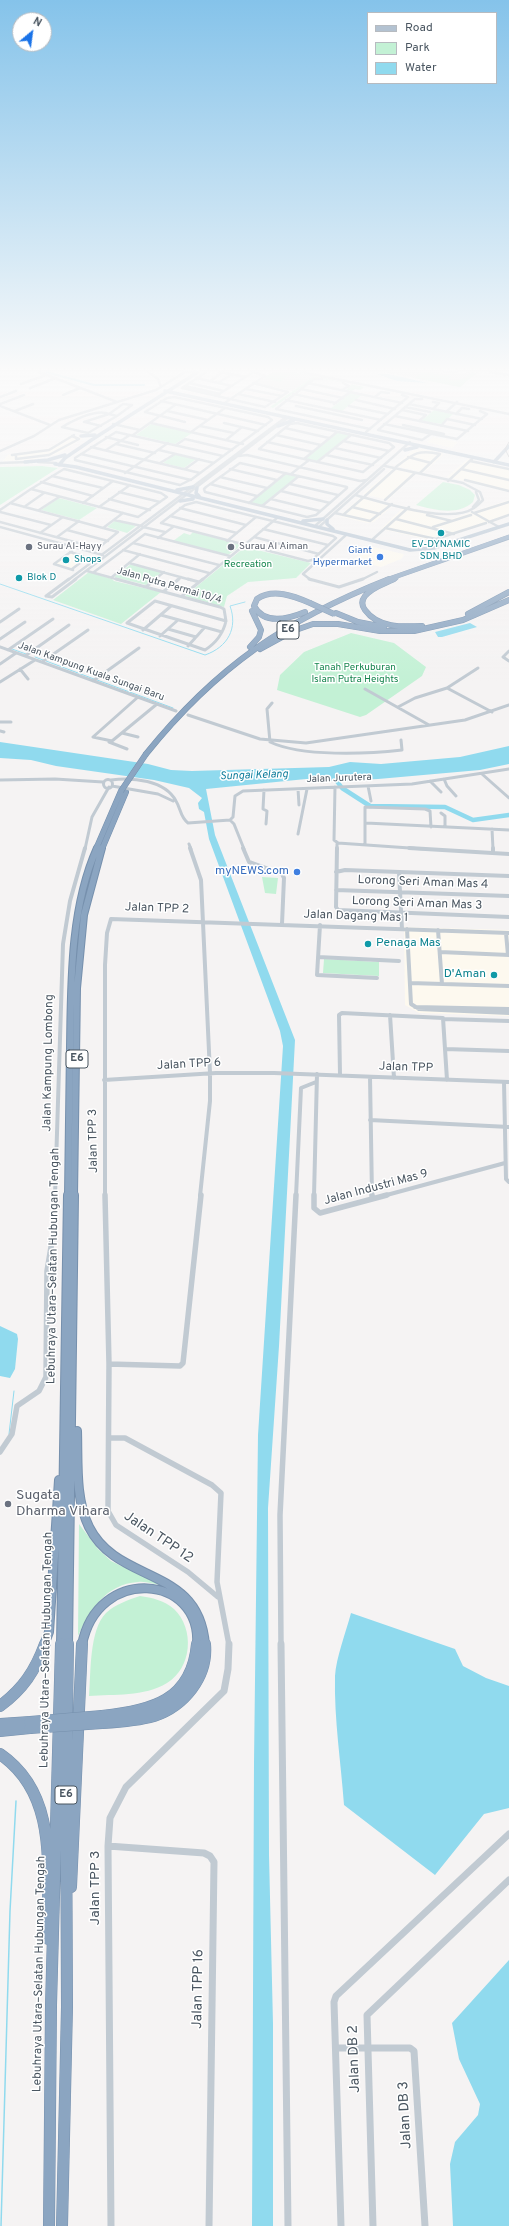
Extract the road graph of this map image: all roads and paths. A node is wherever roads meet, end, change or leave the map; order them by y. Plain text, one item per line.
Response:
1 (52, 476) joint
2 (92, 476) edge
3 (106, 476) edge
4 (121, 476) edge
5 (138, 476) edge
6 (174, 476) edge
7 (196, 476) edge
8 (208, 476) edge
9 (211, 476) edge
10 (259, 476) edge
11 (282, 476) edge
12 (299, 476) joint
13 (336, 476) edge
14 (371, 476) edge
15 (375, 476) edge
16 (385, 476) edge
17 (413, 476) edge
18 (435, 476) edge
19 (453, 476) edge
20 (491, 476) edge
21 (220, 477) joint
22 (449, 479) junction
23 (191, 480) junction
24 (277, 480) junction
25 (509, 480) edge
26 (113, 481) junction
27 (41, 482) junction
28 (361, 482) junction
29 (210, 484) junction
30 (290, 484) junction
31 (130, 485) junction
32 (103, 488) junction
33 (195, 488) junction
34 (267, 488) junction
35 (31, 489) junction
36 (359, 489) junction
37 (177, 490) junction
38 (169, 491) junction
39 (281, 491) junction
40 (509, 491) edge
41 (120, 492) junction
42 (44, 493) junction
43 (186, 494) junction
44 (355, 494) junction
45 (338, 495) junction
46 (93, 496) junction
47 (257, 496) junction
48 (59, 497) junction
49 (362, 497) junction
50 (200, 498) junction
51 (271, 498) junction
52 (345, 499) junction
53 (350, 499) junction
54 (109, 500) junction
55 (176, 500) junction
56 (385, 500) junction
57 (180, 501) junction
58 (160, 502) junction
59 (509, 502) edge
60 (10, 503) junction
61 (83, 503) junction
62 (249, 503) junction
63 (330, 503) junction
64 (390, 505) junction
65 (24, 506) junction
66 (262, 506) junction
67 (99, 507) junction
68 (352, 507) junction
69 (180, 508) junction
70 (408, 508) junction
71 (39, 510) junction
72 (0, 511) edge
73 (149, 511) junction
74 (320, 511) junction
75 (469, 512) junction
76 (123, 513) junction
77 (335, 513) junction
78 (380, 514) junction
79 (343, 515) junction
80 (509, 515) edge
81 (170, 516) junction
82 (63, 517) junction
83 (256, 517) junction
84 (277, 518) junction
85 (325, 519) junction
86 (396, 519) junction
87 (114, 520) junction
88 (79, 521) junction
89 (273, 521) junction
90 (302, 521) junction
91 (452, 521) junction
92 (0, 522) edge
93 (152, 522) junction
94 (488, 522) junction
95 (509, 522) edge
96 (51, 525) junction
97 (246, 525) junction
98 (306, 525) junction
99 (318, 526) junction
100 (142, 527) junction
101 (173, 527) junction
102 (495, 527) junction
103 (0, 528) edge
104 (104, 528) junction
105 (385, 528) junction
106 (432, 528) junction
107 (263, 529) junction
108 (333, 529) junction
109 (67, 530) junction
110 (328, 530) junction
111 (40, 532) junction
112 (165, 532) junction
113 (237, 533) junction
114 (454, 534) junction
115 (346, 535) junction
116 (56, 537) junction
117 (254, 537) junction
118 (158, 538) junction
119 (373, 538) junction
120 (509, 538) edge
121 (227, 540) junction
122 (108, 541) junction
123 (133, 543) junction
124 (244, 545) junction
125 (328, 545) junction
126 (74, 550) junction
127 (108, 550) junction
128 (123, 550) junction
129 (70, 552) junction
130 (92, 554) junction
131 (140, 554) junction
132 (319, 554) junction
133 (230, 556) junction
134 (103, 557) junction
135 (94, 561) junction
136 (129, 563) junction
137 (219, 565) junction
138 (72, 569) junction
139 (87, 571) junction
140 (80, 572) junction
141 (94, 572) junction
142 (164, 572) junction
143 (377, 572) dead end
144 (209, 573) junction
145 (400, 576) junction
146 (112, 577) junction
147 (181, 577) junction
148 (384, 579) junction
149 (199, 582) junction
150 (147, 586) junction
151 (164, 591) junction
152 (509, 592) edge
153 (182, 596) junction
154 (509, 600) edge
155 (311, 602) junction
156 (171, 606) junction
157 (19, 609) dead end
158 (335, 614) junction
159 (161, 615) junction
160 (53, 620) dead end
161 (178, 620) junction
162 (226, 621) junction
163 (0, 622) edge
164 (24, 622) dead end
165 (69, 625) dead end
166 (432, 626) junction
167 (204, 627) junction
168 (168, 629) junction
169 (88, 630) dead end
170 (143, 630) junction
171 (422, 630) junction
172 (222, 632) junction
173 (160, 636) junction
174 (196, 637) junction
175 (0, 639) edge
176 (188, 646) junction
177 (0, 647) edge
178 (139, 648) dead end
179 (260, 648) junction
180 (8, 650) junction
181 (509, 651) edge
182 (16, 653) junction
183 (25, 656) junction
184 (35, 660) junction
185 (44, 661) junction
186 (236, 661) junction
187 (509, 661) edge
188 (1, 663) edge
189 (478, 668) dead end
190 (20, 669) junction
191 (28, 678) dead end
192 (94, 680) junction
193 (0, 682) edge
194 (447, 688) junction
195 (366, 689) dead end
196 (138, 697) junction
197 (272, 703) dead end
198 (157, 704) junction
199 (509, 705) edge
200 (398, 707) junction
201 (176, 711) dead end
202 (492, 712) junction
203 (188, 715) dead end
204 (0, 722) edge
205 (11, 722) dead end
206 (445, 723) junction
207 (429, 725) junction
208 (418, 727) junction
209 (122, 733) junction
210 (138, 737) dead end
211 (269, 740) junction
212 (401, 740) dead end
213 (110, 742) junction
214 (127, 749) dead end
215 (148, 754) junction
216 (509, 769) edge
217 (482, 774) junction
218 (0, 780) edge
219 (111, 780) junction
220 (444, 780) junction
221 (430, 781) junction
222 (106, 785) junction
223 (368, 786) junction
224 (337, 787) junction
225 (307, 788) junction
226 (298, 789) junction
227 (264, 790) junction
228 (441, 792) dead end
229 (456, 796) dead end
230 (509, 798) edge
231 (371, 801) dead end
232 (178, 805) junction
233 (299, 805) dead end
234 (441, 813) dead end
235 (230, 820) junction
236 (366, 823) junction
237 (266, 824) dead end
238 (431, 826) junction
239 (445, 827) junction
240 (492, 829) junction
241 (509, 830) edge
242 (298, 834) dead end
243 (337, 842) junction
244 (189, 844) dead end
245 (365, 845) junction
246 (494, 853) junction
247 (509, 854) edge
248 (336, 872) junction
249 (399, 873) junction
250 (509, 876) edge
251 (336, 890) junction
252 (400, 892) junction
253 (509, 896) edge
254 (401, 913) junction
255 (509, 917) edge
256 (111, 919) joint
257 (202, 921) junction
258 (282, 924) junction
259 (320, 925) junction
260 (404, 929) junction
261 (438, 930) junction
262 (507, 933) edge
263 (440, 952) junction
264 (509, 955) edge
265 (318, 957) junction
266 (399, 962) dead end
267 (377, 978) dead end
268 (410, 983) junction
269 (442, 984) junction
270 (509, 986) edge
271 (415, 1007) junction
272 (509, 1009) edge
273 (509, 1013) edge
274 (390, 1016) junction
275 (444, 1019) junction
276 (509, 1021) edge
277 (445, 1049) junction
278 (509, 1051) edge
279 (210, 1073) junction
280 (303, 1074) joint
281 (317, 1074) junction
282 (340, 1075) junction
283 (370, 1077) junction
284 (394, 1078) junction
285 (104, 1080) junction
286 (447, 1080) junction
287 (316, 1082) junction
288 (506, 1082) edge
289 (370, 1120) junction
290 (506, 1127) edge
291 (505, 1163) junction
292 (508, 1182) edge
293 (372, 1199) junction
294 (69, 1364) junction
295 (109, 1364) junction
296 (110, 1438) junction
297 (0, 1452) edge
298 (218, 1597) junction
299 (0, 1706) edge
300 (102, 1720) junction
301 (0, 1724) edge
302 (30, 1725) junction
303 (0, 1731) edge
304 (0, 1754) edge
305 (509, 1834) edge
306 (108, 1846) junction
307 (509, 1880) edge
308 (50, 2005) junction
309 (67, 2007) junction
310 (367, 2047) junction
311 (336, 2048) junction
312 (49, 2226) edge
313 (62, 2226) edge
314 (111, 2226) edge
315 (209, 2226) edge
316 (288, 2226) edge
317 (341, 2226) edge
318 (373, 2226) edge
319 (425, 2226) edge

1 - 27 street
1 - 32 street
2 - 26 street
3 - 38 main road
4 - 37 main road
5 - 23 street
6 - 23 street
7 - 23 street
8 - 33 street
9 - 33 street
10 - 24 street
11 - 24 street
12 - 30 street
12 - 45 street
13 - 28 street
14 - 28 street
15 - 36 street
16 - 49 street
17 - 56 street
18 - 22 street
19 - 22 street
20 - 25 street
21 - 29 street
21 - 34 street
22 - 40 street
22 - 75 street
24 - 34 street
26 - 31 street
26 - 32 street
27 - 35 street
27 - 46 street
28 - 36 street
29 - 47 street
29 - 62 street
30 - 39 street
30 - 45 street
31 - 41 street
31 - 58 street
32 - 46 street
33 - 37 main road
33 - 43 street
33 - 50 main road
34 - 47 street
35 - 42 street
35 - 60 street
36 - 44 street
36 - 49 street
36 - 52 street
37 - 43 main road
38 - 43 main road
38 - 55 main road
39 - 51 street
39 - 63 street
41 - 54 street
41 - 58 street
42 - 48 street
42 - 65 street
43 - 50 main road
43 - 55 street
43 - 57 street
44 - 49 street
44 - 52 street
44 - 53 street
45 - 63 street
46 - 61 street
47 - 62 street
48 - 61 street
48 - 71 street
49 - 53 street
49 - 56 street
49 - 64 street
49 - 68 street
50 - 57 main road
50 - 84 main road
50 - 90 main road
51 - 66 street
51 - 74 street
52 - 85 street
53 - 77 street
54 - 67 street
54 - 73 street
55 - 100 street
56 - 70 street
57 - 93 street
58 - 73 street
59 - 75 street
60 - 65 street
60 - 72 street
61 - 67 street
62 - 66 street
63 - 74 street
64 - 70 street
64 - 78 street
65 - 71 street
66 - 74 street
67 - 76 street
68 - 78 street
68 - 79 street
69 - 81 street
69 - 83 street
69 - 97 street
70 - 75 street
70 - 86 street
70 - 91 street
71 - 82 street
72 - 96 street
73 - 76 street
75 - 91 street
75 - 94 street
76 - 87 street
77 - 79 street
77 - 85 street
78 - 79 street
80 - 94 street
81 - 101 street
81 - 113 street
82 - 88 street
82 - 96 street
83 - 89 street
83 - 97 street
84 - 89 street
84 - 98 main road
85 - 90 main road
85 - 99 street
85 - 108 main road
86 - 105 street
86 - 106 street
87 - 100 street
87 - 104 street
88 - 104 street
88 - 109 street
89 - 107 street
89 - 125 street
90 - 99 main road
91 - 106 street
92 - 111 street
93 - 100 street
93 - 100 street
94 - 102 street
94 - 114 street
95 - 102 main road
96 - 111 street
97 - 113 street
98 - 99 main road
98 - 110 main road
99 - 108 main road
99 - 110 main road
100 - 112 street
100 - 127 street
100 - 134 street
101 - 112 street
101 - 121 street
102 - 115 main road
102 - 119 main road
103 - 126 street
103 - 130 street
104 - 122 street
105 - 114 street
105 - 119 street
106 - 114 street
107 - 117 street
107 - 125 street
108 - 119 main road
109 - 116 street
109 - 122 street
110 - 115 main road
111 - 116 street
112 - 118 street
113 - 121 street
115 - 143 street
116 - 122 street
117 - 124 street
117 - 132 street
118 - 123 street
118 - 133 street
120 - 145 highway, Lebuhraya Utara–Selatan Hubungan Tengah / E6
120 - 148 highway, Lebuhraya Utara–Selatan Hubungan Tengah / E6
121 - 124 street
123 - 128 street
123 - 137 street
124 - 132 street
124 - 133 street
125 - 132 street
126 - 129 street
126 - 130 street
127 - 130 street
127 - 134 street
128 - 131 street
128 - 141 street
129 - 138 street
129 - 138 street
130 - 134 street
130 - 135 street
131 - 136 street
131 - 144 street
133 - 137 street
134 - 135 street
134 - 139 street
135 - 140 street
136 - 142 street
136 - 146 street
137 - 144 street
138 - 140 street
139 - 140 street
139 - 141 street, Jalan Putra Permai 10/4
141 - 146 street, Jalan Putra Permai 10/4
142 - 147 street
142 - 150 street
144 - 149 street
145 - 166 highway
145 - 179 highway, Lebuhraya Utara–Selatan Hubungan Tengah / E6
146 - 150 street, Jalan Putra Permai 10/4
147 - 149 street
147 - 151 street
148 - 155 highway
148 - 186 highway, Lebuhraya Utara–Selatan Hubungan Tengah / E6
149 - 153 street
150 - 151 street, Jalan Putra Permai 10/4
151 - 153 street, Jalan Putra Permai 10/4
152 - 166 highway
153 - 162 street, Jalan Putra Permai 10/4
154 - 171 highway
155 - 158 highway, bridge
155 - 186 highway
156 - 159 street
156 - 162 street
156 - 170 street
157 - 163 street
158 - 166 highway
158 - 171 highway
159 - 161 street
159 - 170 street
160 - 180 street
161 - 167 street
161 - 168 street
162 - 172 street, Jalan Putra Permai 10/4
164 - 175 street
165 - 183 street
167 - 172 street
167 - 174 street
168 - 173 street
168 - 174 street
169 - 185 street
170 - 173 street
171 - 179 highway
172 - 176 street
173 - 176 street
174 - 176 street
177 - 180 street, Jalan Kampung Kuala Sungai Baru
178 - 192 street
179 - 215 highway, Lebuhraya Utara–Selatan Hubungan Tengah / E6
180 - 182 street, Jalan Kampung Kuala Sungai Baru
181 - 187 street
182 - 183 street, Jalan Kampung Kuala Sungai Baru
182 - 188 street
183 - 184 street, Jalan Kampung Kuala Sungai Baru
184 - 185 street, Jalan Kampung Kuala Sungai Baru
184 - 190 street
185 - 192 street, Jalan Kampung Kuala Sungai Baru
186 - 215 highway, Lebuhraya Utara–Selatan Hubungan Tengah / E6
189 - 194 street
190 - 191 street
190 - 193 street
192 - 196 street, Jalan Kampung Kuala Sungai Baru
194 - 200 street
194 - 202 street
195 - 200 street
196 - 198 street, Jalan Kampung Kuala Sungai Baru
196 - 213 street
197 - 211 street
198 - 201 street, Jalan Kampung Kuala Sungai Baru
198 - 209 street
199 - 202 street
200 - 207 street
202 - 206 street
203 - 211 street
204 - 205 street
206 - 207 street
206 - 208 street
207 - 208 street
208 - 211 street
209 - 210 street
209 - 213 street
211 - 212 street
213 - 214 street
215 - 294 highway, Lebuhraya Utara–Selatan Hubungan Tengah / E6
216 - 217 street, Jalan Jurutera
217 - 220 street, Jalan Jurutera
217 - 230 street
218 - 222 street
219 - 222 street
219 - 222 street
219 - 232 street
220 - 221 street, Jalan Jurutera
220 - 229 street
221 - 223 street, Jalan Jurutera
221 - 228 street
222 - 232 street
222 - 297 street, Jalan Kampung Lombong
223 - 224 street, Jalan Jurutera
223 - 231 street
224 - 225 street, Jalan Jurutera
224 - 243 street, Lorong Seri Aman Mas 3
225 - 226 street, Jalan Jurutera
225 - 242 street
226 - 227 street, Jalan Jurutera
226 - 233 street
227 - 235 street, Jalan Jurutera
227 - 237 street
232 - 235 street
234 - 239 street
235 - 258 street
236 - 238 street
236 - 238 street
236 - 245 street
238 - 239 street
239 - 240 street
240 - 241 street
240 - 246 street
243 - 245 street
243 - 248 street, Lorong Seri Aman Mas 3
244 - 257 street
245 - 246 street
246 - 247 street
248 - 249 street
248 - 251 street, Lorong Seri Aman Mas 3
249 - 250 street
249 - 252 street
251 - 252 street, Lorong Seri Aman Mas 4
251 - 254 street, Lorong Seri Aman Mas 3
252 - 253 street, Lorong Seri Aman Mas 4
252 - 254 street
254 - 255 street, Lorong Seri Aman Mas 3
254 - 260 street
256 - 257 street, Jalan TPP 2
256 - 285 street, Jalan TPP 3
257 - 258 street, Jalan Dagang Mas 1
257 - 279 street
258 - 259 street, Jalan Dagang Mas 1
259 - 260 street, Jalan Dagang Mas 1
259 - 265 street
260 - 261 street, Jalan Dagang Mas 1
260 - 268 street
261 - 262 street, Jalan Dagang Mas 1
261 - 263 street
262 - 264 street
263 - 264 street
263 - 269 street
265 - 266 street
265 - 267 street
268 - 269 street
268 - 271 street
269 - 270 street
271 - 272 street
271 - 273 street
274 - 275 street
274 - 282 street
274 - 284 street
275 - 276 street
275 - 277 street
277 - 278 street
277 - 286 street
279 - 280 street, Jalan TPP 6
279 - 285 street, Jalan TPP 6
279 - 295 street
280 - 281 street, Jalan TPP
281 - 282 street, Jalan TPP
281 - 287 street, Jalan Industri Mas 9
282 - 283 street, Jalan TPP
283 - 284 street, Jalan TPP
283 - 289 street
284 - 286 street, Jalan TPP
285 - 295 street, Jalan TPP 3
286 - 288 street, Jalan TPP
287 - 293 street, Jalan Industri Mas 9
287 - 316 street
288 - 290 street
289 - 290 street
289 - 293 street
290 - 291 street
291 - 292 street
291 - 293 street, Jalan Industri Mas 9
294 - 299 highway
294 - 300 highway
294 - 308 highway, Lebuhraya Utara–Selatan Hubungan Tengah / E6
294 - 309 highway, Lebuhraya Utara–Selatan Hubungan Tengah / E6
295 - 296 street, Jalan TPP 3
296 - 298 street, Jalan TPP 12
296 - 298 street, Jalan TPP 3
298 - 306 street, Jalan TPP 3
300 - 302 highway, bridge
300 - 309 highway
301 - 302 highway
302 - 303 highway
304 - 308 highway
305 - 311 street
306 - 314 street, Jalan TPP 3
306 - 315 street, Jalan TPP 16
307 - 310 street, Jalan DB 2
308 - 312 highway, Lebuhraya Utara–Selatan Hubungan Tengah / E6
309 - 313 highway, Lebuhraya Utara–Selatan Hubungan Tengah / E6
310 - 311 street
310 - 318 street, Jalan DB 2
310 - 319 street, Jalan DB 3
311 - 317 street

